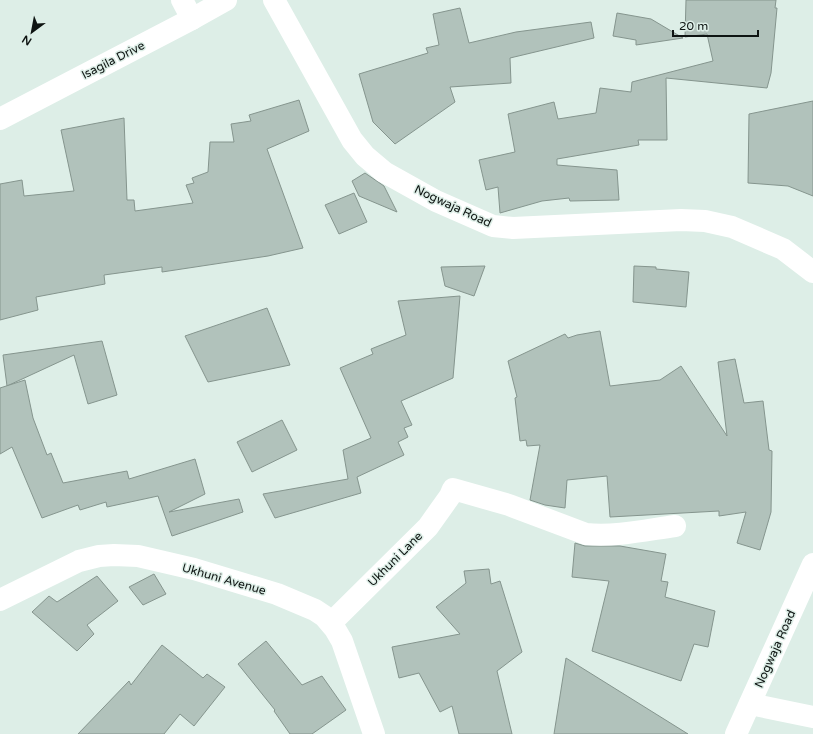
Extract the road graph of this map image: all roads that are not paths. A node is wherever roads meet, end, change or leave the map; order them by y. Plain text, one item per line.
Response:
1 (182, 0) edge
2 (226, 0) edge
3 (274, 0) edge
4 (192, 19) junction
5 (0, 119) edge
6 (813, 272) edge
7 (675, 526) dead end
8 (813, 564) edge
9 (0, 600) edge
10 (331, 623) junction
11 (750, 704) junction
12 (813, 717) edge
13 (374, 734) edge
14 (736, 734) edge

1 - 4 street
2 - 4 street, Isagila Drive
3 - 6 street, Nogwaja Road
4 - 5 street, Isagila Drive
7 - 10 street, Ukhuni Lane
8 - 11 street, Nogwaja Road
9 - 10 street, Ukhuni Avenue
10 - 13 street, Ukhuni Avenue
11 - 12 street
11 - 14 street, Nogwaja Road

